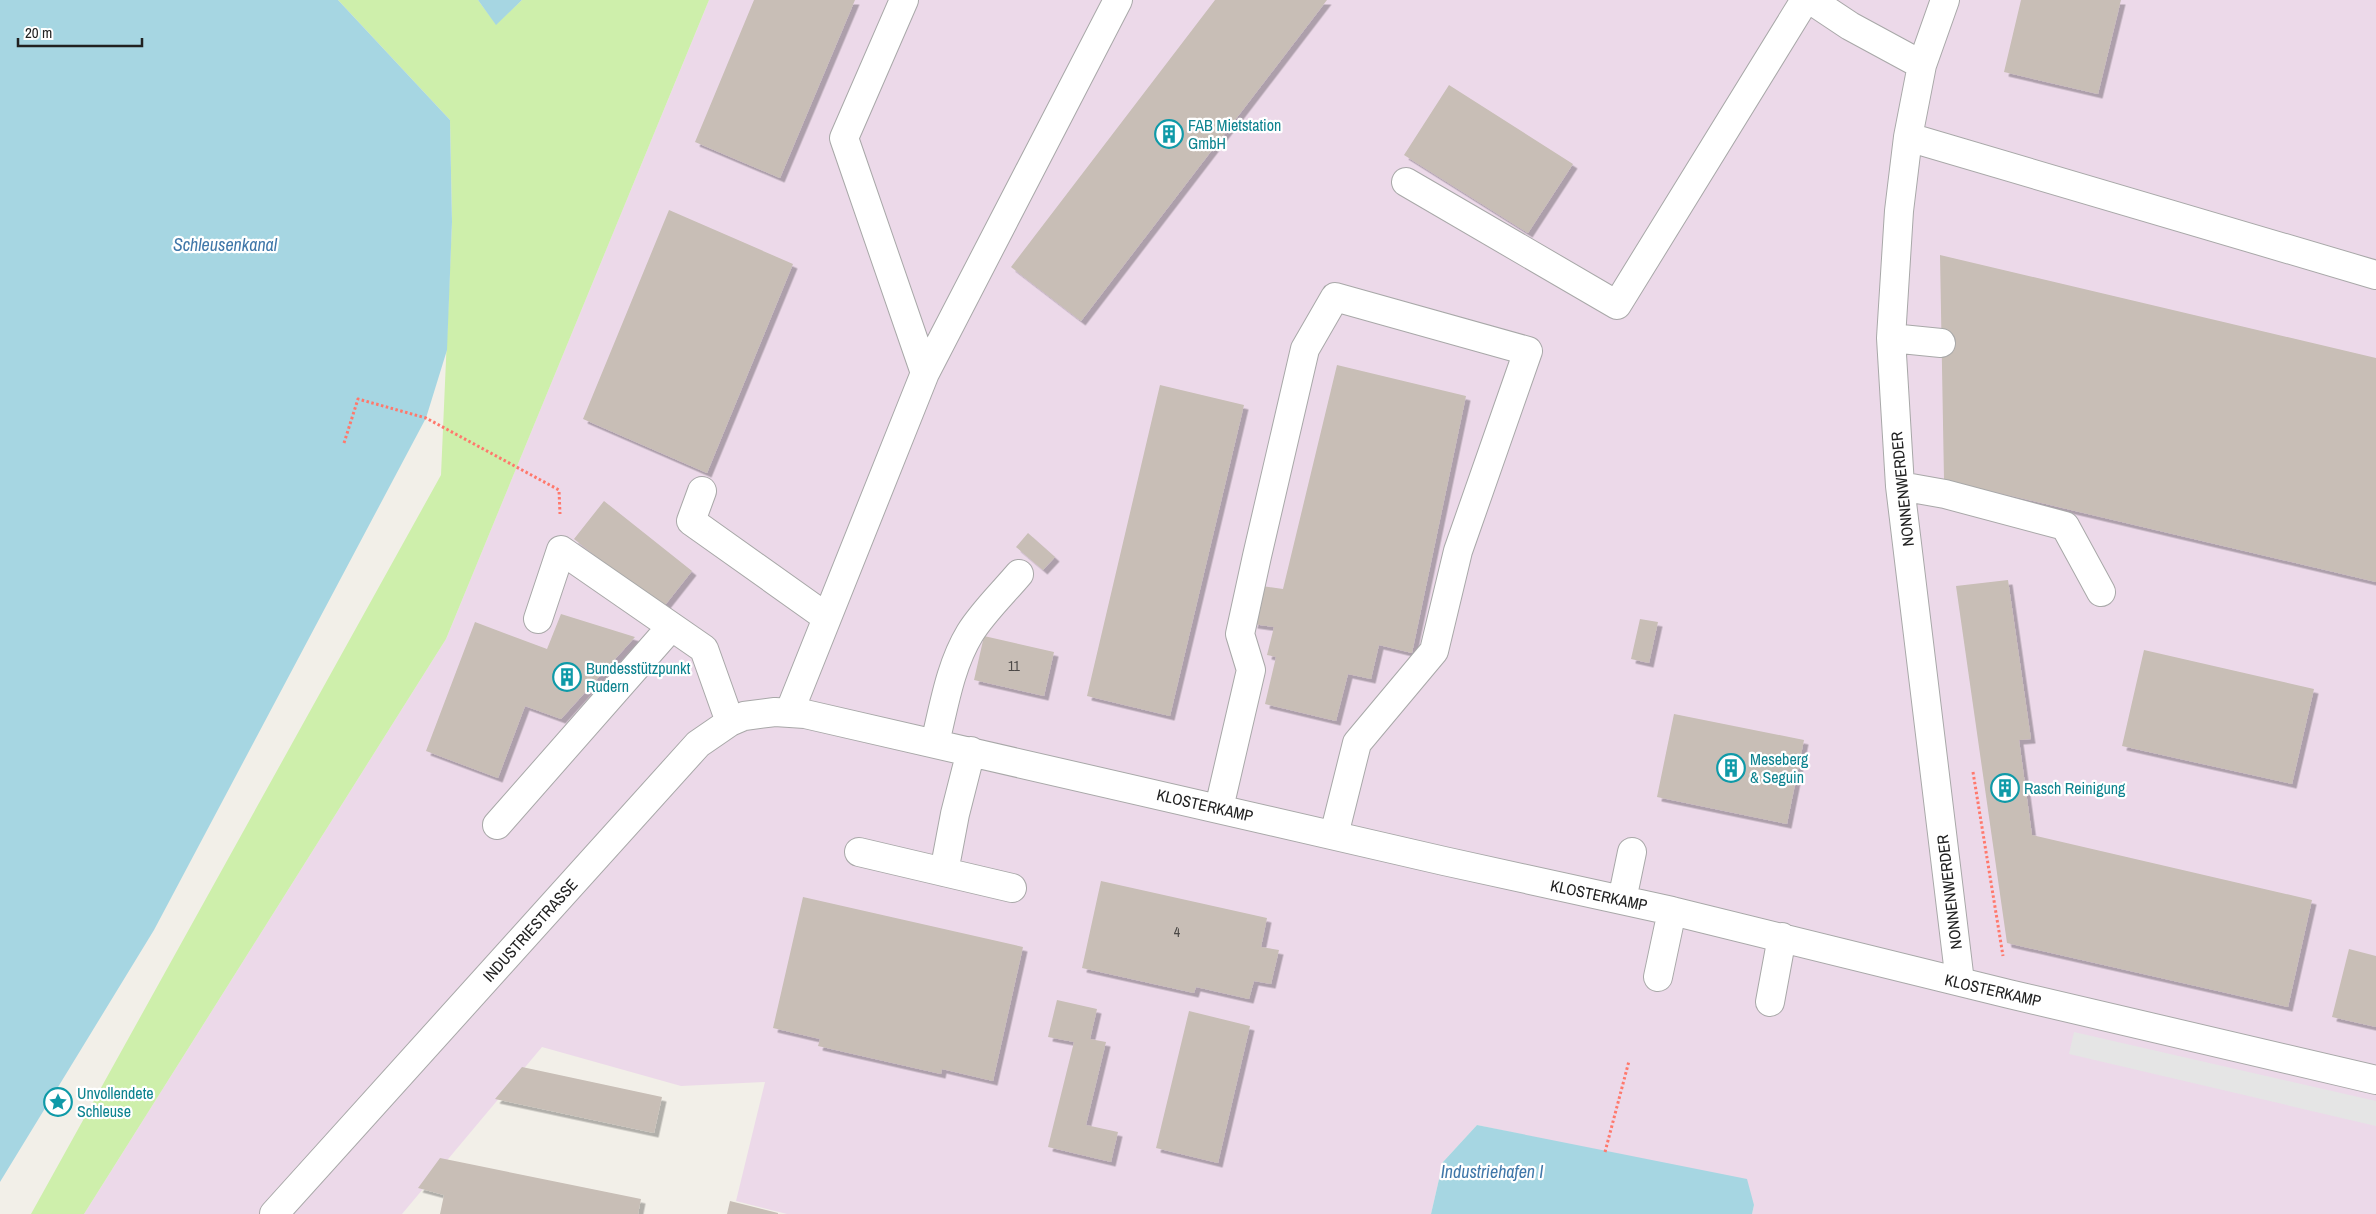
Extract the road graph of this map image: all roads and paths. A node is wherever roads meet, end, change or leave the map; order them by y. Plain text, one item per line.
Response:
1 (904, 0) edge
2 (1118, 0) edge
3 (1805, 0) edge
4 (1811, 0) edge
5 (1945, 0) edge
6 (1922, 65) junction
7 (1908, 137) junction
8 (1406, 182) dead end
9 (2376, 276) edge
10 (1891, 338) junction
11 (1941, 343) dead end
12 (925, 373) junction
13 (344, 443) dead end
14 (1900, 486) junction
15 (702, 491) dead end
16 (561, 550) junction
17 (1019, 574) dead end
18 (2101, 592) dead end
19 (826, 617) junction
20 (538, 619) dead end
21 (671, 627) junction
22 (789, 713) junction
23 (821, 718) joint
24 (730, 722) junction
25 (935, 743) junction
26 (971, 751) junction
27 (1219, 808) junction
28 (497, 825) dead end
29 (1334, 835) junction
30 (859, 852) dead end
31 (1632, 852) dead end
32 (944, 872) junction
33 (1012, 888) dead end
34 (1622, 900) junction
35 (1672, 911) junction
36 (1782, 937) junction
37 (1658, 976) dead end
38 (1960, 982) junction
39 (1770, 1002) dead end
40 (1629, 1061) dead end
41 (2376, 1080) edge
42 (1605, 1152) dead end
43 (274, 1214) edge

1 - 12 street
2 - 12 street
3 - 8 street
4 - 6 street
5 - 6 street, NONNENWERDER
6 - 7 street, NONNENWERDER
7 - 9 street
7 - 10 street, NONNENWERDER
10 - 11 street
10 - 14 street, NONNENWERDER
12 - 19 street
13 - 16 path
14 - 18 street
14 - 38 street, NONNENWERDER
15 - 19 street
16 - 20 street
16 - 21 street
17 - 25 street
19 - 22 street
21 - 24 street
21 - 28 street
22 - 23 street, INDUSTRIESTRASSE
22 - 24 street, INDUSTRIESTRASSE
23 - 25 street, KLOSTERKAMP
24 - 43 street, INDUSTRIESTRASSE
25 - 26 street, KLOSTERKAMP
26 - 27 street, KLOSTERKAMP
26 - 32 street
27 - 29 street, KLOSTERKAMP
27 - 29 street
29 - 34 street, KLOSTERKAMP
30 - 32 street
31 - 34 street
32 - 33 street
34 - 35 street, KLOSTERKAMP
35 - 36 street, KLOSTERKAMP
35 - 37 street
36 - 38 street, KLOSTERKAMP
36 - 39 street
38 - 41 street, KLOSTERKAMP
40 - 42 path

